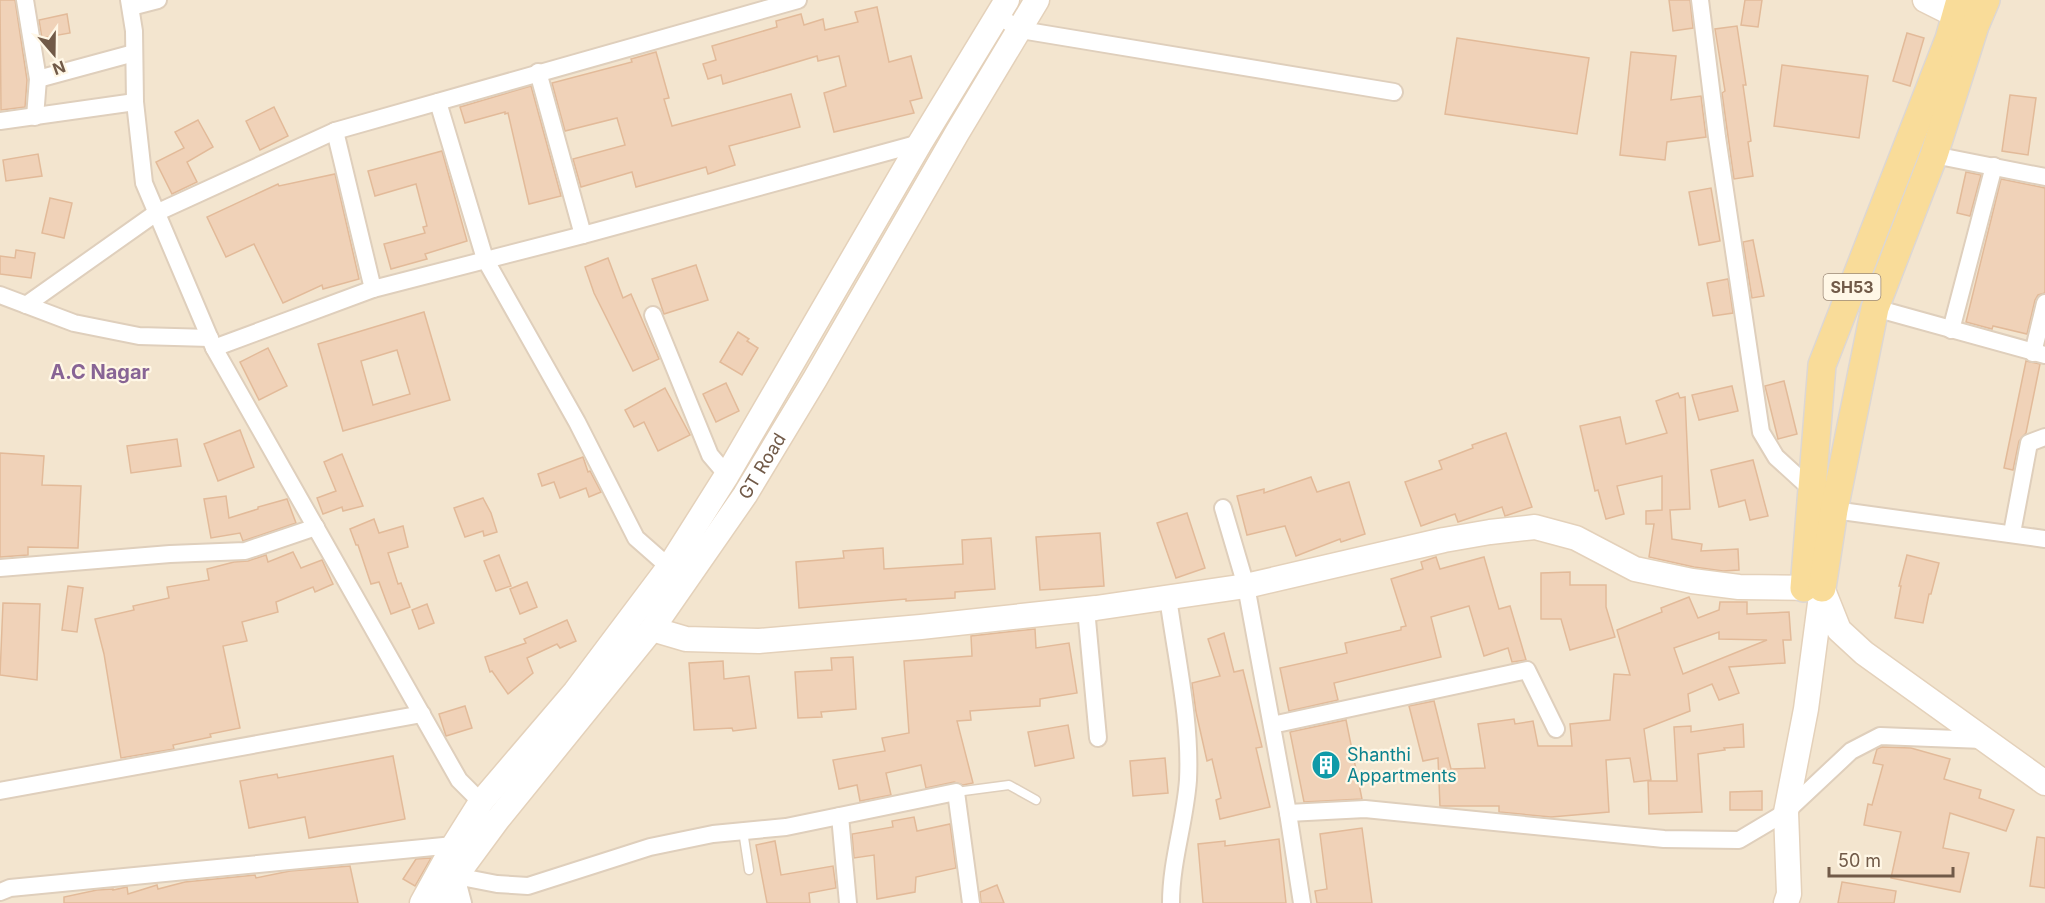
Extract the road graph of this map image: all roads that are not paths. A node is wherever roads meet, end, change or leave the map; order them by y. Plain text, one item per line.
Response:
1 (25, 0) edge
2 (158, 0) edge
3 (798, 0) edge
4 (1037, 0) edge
5 (1700, 0) edge
6 (1925, 0) edge
7 (130, 4) edge
8 (1002, 8) edge
9 (1971, 8) edge
10 (1021, 30) junction
11 (134, 53) junction
12 (538, 72) junction
13 (38, 79) junction
14 (1394, 92) dead end
15 (135, 102) junction
16 (438, 102) junction
17 (35, 117) junction
18 (0, 121) edge
19 (335, 131) junction
20 (921, 143) junction
21 (1934, 155) junction
22 (1994, 166) junction
23 (2045, 177) edge
24 (156, 213) junction
25 (583, 235) junction
26 (485, 260) junction
27 (373, 289) junction
28 (0, 295) edge
29 (2045, 303) edge
30 (26, 304) junction
31 (1875, 308) junction
32 (653, 315) dead end
33 (1951, 330) junction
34 (212, 343) junction
35 (2039, 354) edge
36 (2045, 437) edge
37 (728, 475) junction
38 (1812, 490) junction
39 (1223, 508) dead end
40 (1834, 510) junction
41 (316, 527) junction
42 (2013, 533) junction
43 (2045, 538) edge
44 (0, 567) edge
45 (669, 567) junction
46 (1246, 586) junction
47 (1813, 588) junction
48 (1168, 597) junction
49 (1086, 609) junction
50 (652, 629) junction
51 (422, 714) junction
52 (1272, 726) junction
53 (1556, 729) dead end
54 (1098, 738) dead end
55 (1984, 740) junction
56 (2045, 783) edge
57 (0, 791) edge
58 (956, 792) junction
59 (1036, 800) dead end
60 (481, 802) junction
61 (1786, 812) junction
62 (1288, 813) junction
63 (840, 816) junction
64 (743, 831) junction
65 (454, 845) junction
66 (749, 870) dead end
67 (456, 876) junction
68 (0, 892) edge
69 (422, 903) edge
70 (443, 903) edge
71 (463, 903) edge
72 (848, 903) edge
73 (971, 903) edge
74 (1171, 903) edge
75 (1302, 903) edge
76 (1786, 903) edge

1 - 13 street
2 - 7 street
3 - 12 street
4 - 10 main road, GT Road
5 - 38 street
6 - 9 main road
7 - 11 street
8 - 10 street
8 - 20 main road
9 - 21 main road, SH53
9 - 38 main road, SH53
10 - 14 street
10 - 50 main road, GT Road
11 - 13 street
11 - 15 street
12 - 16 street
12 - 25 street
13 - 17 street
15 - 17 street
15 - 24 street
16 - 19 street
16 - 26 street
17 - 18 street
19 - 24 street
19 - 27 street
20 - 25 street
20 - 37 main road
21 - 22 street
21 - 31 main road, SH53
22 - 23 street
22 - 33 street
24 - 30 street
24 - 34 street
25 - 26 street
26 - 27 street
26 - 45 street
27 - 34 street
28 - 30 street
29 - 35 street
30 - 34 street
31 - 33 street
31 - 40 main road, SH53
32 - 37 street
33 - 35 street
34 - 41 street
36 - 42 street
37 - 45 main road
38 - 40 street
38 - 47 main road, SH53
39 - 46 street
40 - 42 street
40 - 47 main road, SH53
41 - 44 street
41 - 51 street
42 - 43 street
45 - 60 main road
46 - 47 main road
46 - 48 main road
46 - 52 street
47 - 55 main road
47 - 61 main road
48 - 49 main road
48 - 74 street
49 - 50 main road
49 - 54 street
50 - 67 main road, GT Road
51 - 57 street
51 - 60 street
52 - 53 street
52 - 62 street
55 - 56 main road
55 - 61 street
58 - 59 lane
58 - 63 street
58 - 73 street
60 - 65 main road
61 - 62 street
61 - 76 main road
62 - 75 street
63 - 64 street
63 - 72 street
64 - 66 lane
64 - 67 street
65 - 68 street
65 - 69 main road
67 - 70 main road, GT Road
67 - 71 street

